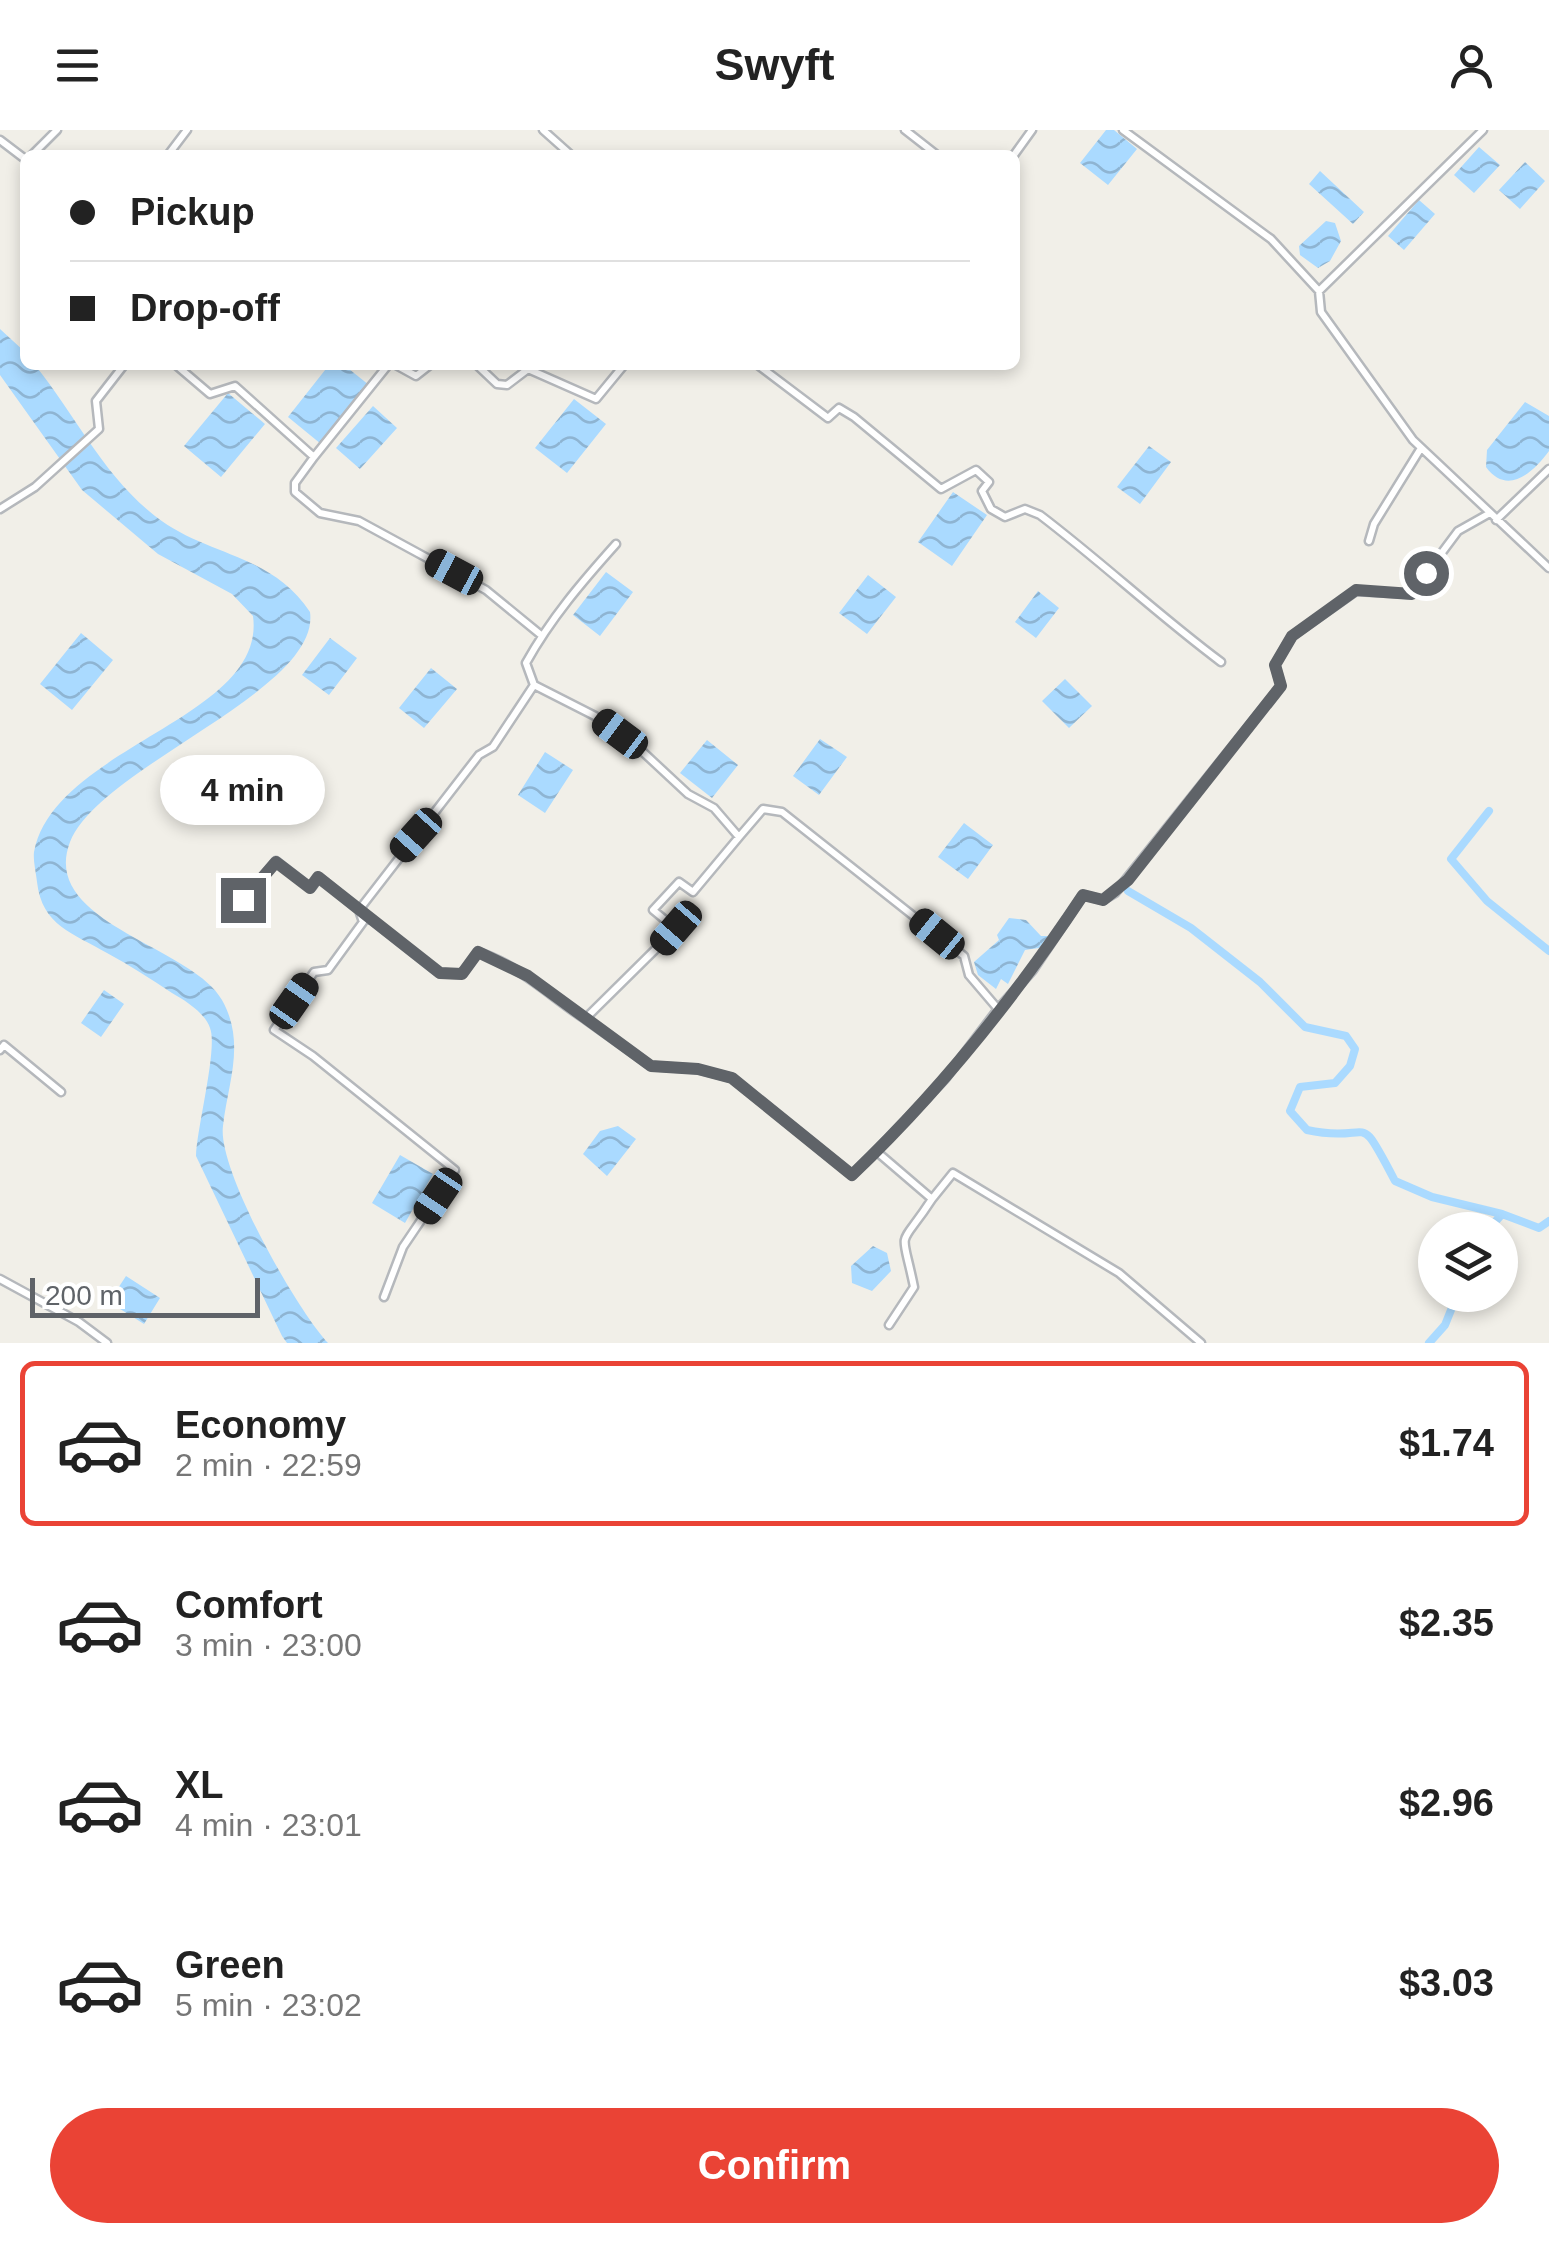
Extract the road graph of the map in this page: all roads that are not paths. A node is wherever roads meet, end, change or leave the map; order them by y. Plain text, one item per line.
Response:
1 (57, 130) edge
2 (187, 130) edge
3 (543, 130) edge
4 (905, 130) edge
5 (1123, 130) edge
6 (1484, 130) edge
7 (0, 140) edge
8 (37, 150) edge
9 (172, 150) edge
10 (565, 150) edge
11 (930, 150) edge
12 (20, 155) edge
13 (1320, 291) junction
14 (120, 370) edge
15 (182, 370) edge
16 (384, 370) edge
17 (482, 370) edge
18 (527, 370) edge
19 (530, 370) edge
20 (620, 370) edge
21 (765, 370) edge
22 (1421, 448) junction
23 (314, 456) junction
24 (1549, 469) edge
25 (0, 509) edge
26 (1490, 513) junction
27 (1496, 520) junction
28 (1369, 541) dead end
29 (616, 544) dead end
30 (1549, 568) edge
31 (541, 635) junction
32 (1220, 662) dead end
33 (534, 685) junction
34 (739, 838) junction
35 (243, 900) dead end
36 (358, 910) junction
37 (998, 1008) junction
38 (586, 1019) junction
39 (0, 1050) edge
40 (62, 1092) dead end
41 (876, 1151) junction
42 (932, 1199) junction
43 (0, 1279) edge
44 (384, 1296) dead end
45 (889, 1325) dead end
46 (103, 1342) edge
47 (1202, 1343) edge

1 - 8 street
2 - 9 street
3 - 10 street
4 - 11 street
5 - 13 street
6 - 13 street
7 - 12 street
13 - 22 street
14 - 25 street
15 - 23 street
16 - 23 street
17 - 18 street
19 - 20 street
21 - 32 street
22 - 26 street
22 - 28 street
23 - 31 street
24 - 27 street
26 - 27 street
26 - 37 street
27 - 30 street
29 - 31 street
31 - 33 street
33 - 34 street
33 - 36 street
34 - 37 street
34 - 38 street
35 - 36 street
36 - 38 street
36 - 44 street
37 - 41 street
38 - 41 street
39 - 40 street
41 - 42 street
42 - 45 street
42 - 47 street
43 - 46 street

